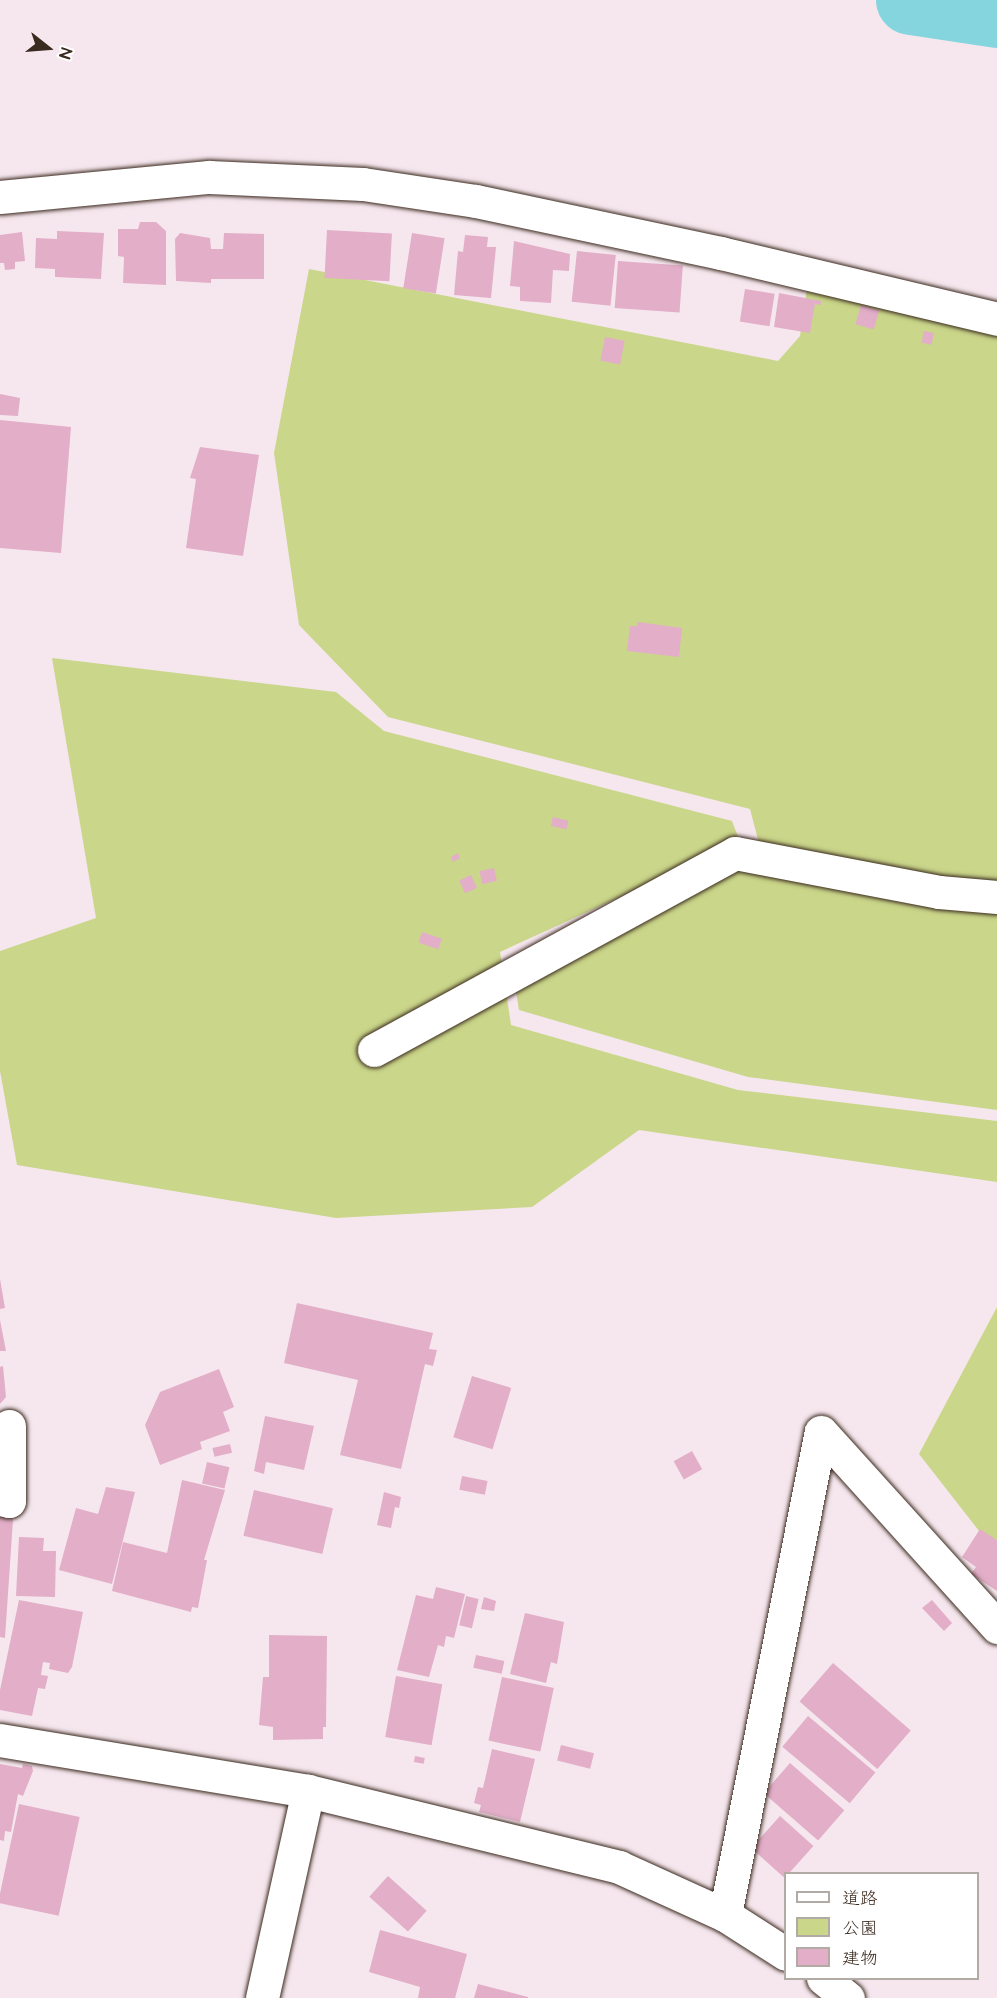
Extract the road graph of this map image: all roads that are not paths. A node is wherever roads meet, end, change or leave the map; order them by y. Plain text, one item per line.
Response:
1 (0, 197) edge
2 (997, 320) edge
3 (997, 897) edge
4 (374, 1050) dead end
5 (9, 1426) dead end
6 (0, 1499) edge
7 (997, 1627) edge
8 (0, 1740) edge
9 (308, 1791) junction
10 (725, 1915) junction
11 (784, 1953) edge
12 (826, 1980) edge
13 (262, 1998) edge
14 (848, 1998) edge

1 - 2 street
3 - 4 street
5 - 6 street
7 - 10 street
8 - 9 street
9 - 10 street
9 - 13 street
10 - 11 street
12 - 14 street

